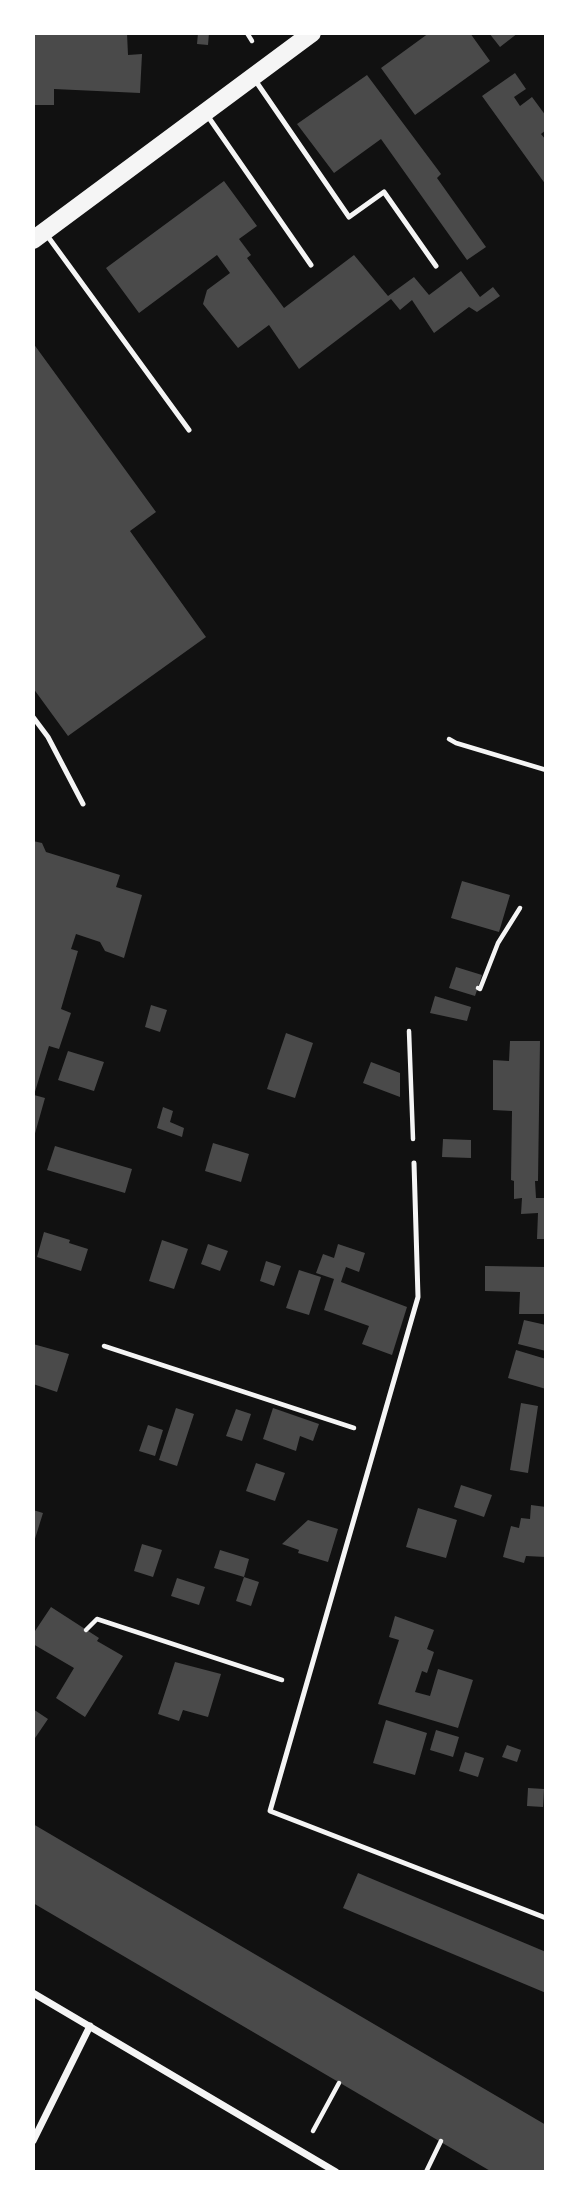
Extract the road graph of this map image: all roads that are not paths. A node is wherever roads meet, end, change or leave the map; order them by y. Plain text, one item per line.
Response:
1 (312, 33) edge
2 (253, 77) junction
3 (205, 112) junction
4 (39, 236) edge
5 (312, 265) dead end
6 (436, 266) dead end
7 (189, 430) dead end
8 (33, 717) edge
9 (83, 804) dead end
10 (414, 1163) road end
11 (546, 1918) edge
12 (33, 1993) edge
13 (90, 2026) junction
14 (33, 2141) edge
15 (336, 2172) edge

1 - 2 main road
2 - 3 main road
2 - 6 lane
3 - 4 main road
3 - 5 lane
4 - 7 lane
8 - 9 lane
10 - 11 lane
12 - 13 street
13 - 14 street
13 - 15 street

